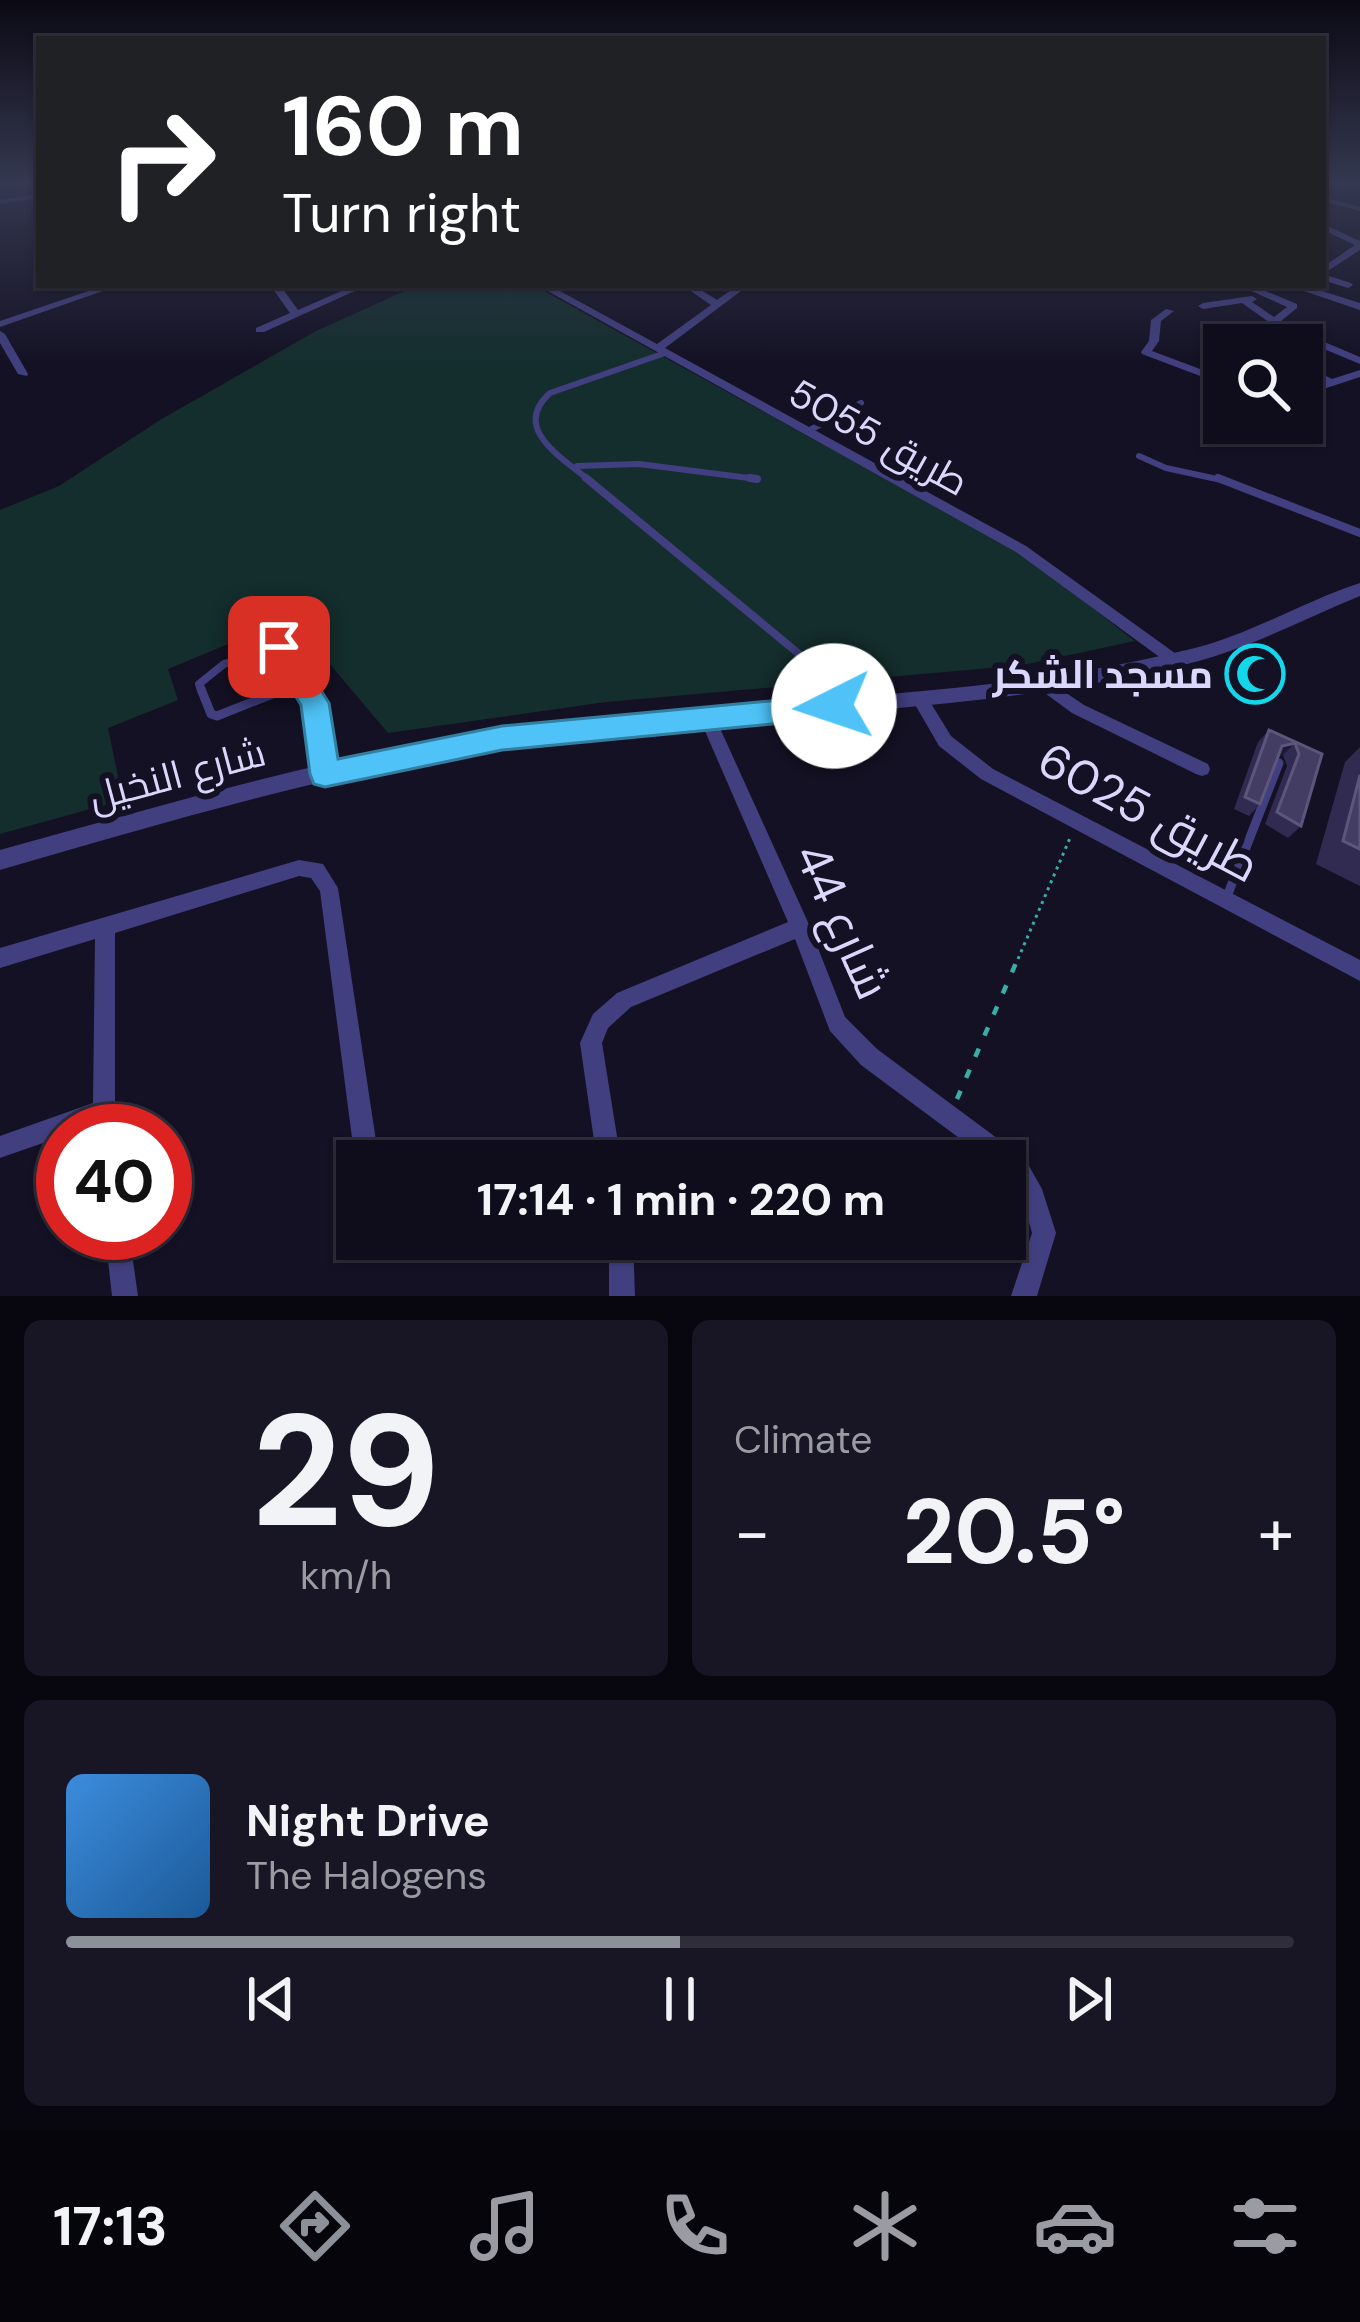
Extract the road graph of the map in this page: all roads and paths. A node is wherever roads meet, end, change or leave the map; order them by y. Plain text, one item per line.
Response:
1 (1360, 245) edge
2 (1326, 272) edge
3 (1326, 275) edge
4 (1348, 285) dead end
5 (100, 288) edge
6 (277, 288) edge
7 (356, 288) edge
8 (547, 288) edge
9 (692, 288) edge
10 (740, 288) edge
11 (1264, 288) edge
12 (1304, 288) edge
13 (1244, 301) junction
14 (718, 305) junction
15 (1202, 306) dead end
16 (1360, 307) edge
17 (1168, 311) dead end
18 (296, 314) junction
19 (1274, 322) junction
20 (0, 324) edge
21 (260, 329) dead end
22 (0, 334) edge
23 (661, 351) junction
24 (1360, 361) edge
25 (1360, 373) edge
26 (23, 374) dead end
27 (1203, 374) edge
28 (1323, 378) edge
29 (1332, 383) junction
30 (1323, 386) edge
31 (861, 403) dead end
32 (806, 432) junction
33 (1139, 456) dead end
34 (575, 466) junction
35 (757, 478) dead end
36 (1360, 533) edge
37 (1360, 589) edge
38 (1174, 660) junction
39 (304, 681) junction
40 (1044, 684) junction
41 (922, 701) junction
42 (834, 706) junction
43 (706, 716) junction
44 (1279, 763) edge
45 (1202, 769) dead end
46 (325, 774) junction
47 (1077, 823) junction
48 (0, 860) edge
49 (1225, 900) junction
50 (105, 926) junction
51 (800, 927) junction
52 (0, 958) edge
53 (1360, 971) edge
54 (103, 1104) edge
55 (950, 1118) junction
56 (36, 1138) edge
57 (364, 1140) edge
58 (606, 1140) edge
59 (0, 1147) edge
60 (120, 1260) edge
61 (621, 1260) edge
62 (124, 1296) edge
63 (622, 1296) edge
64 (1024, 1296) edge

1 - 2 street
3 - 4 street
5 - 20 street
6 - 18 street
7 - 18 street
8 - 23 street, طريق 5055
9 - 14 street
10 - 14 street
11 - 13 street
11 - 19 street
12 - 16 street
13 - 15 street
13 - 19 street
14 - 23 street
17 - 27 street
18 - 21 street
19 - 24 street
22 - 26 street
23 - 32 street, طريق 5055
23 - 34 lane
25 - 29 street
28 - 29 street
29 - 30 street
31 - 32 lane
32 - 38 street, طريق 5055
33 - 36 lane
34 - 35 lane
34 - 42 lane
37 - 38 street, شارع النخيل
38 - 40 street, شارع النخيل
39 - 39 lane
39 - 46 lane
40 - 41 street, شارع النخيل
40 - 45 street
41 - 42 street, شارع النخيل
41 - 47 street, طريق 6025
42 - 43 street, شارع النخيل
43 - 46 street, شارع النخيل
43 - 51 street, شارع 44
44 - 49 lane
46 - 48 street, شارع النخيل
47 - 49 street, طريق 6025
47 - 55 path
49 - 53 street, طريق 6025
50 - 52 street
50 - 54 street
50 - 57 street
51 - 55 street, شارع 44
51 - 58 street
55 - 64 street, شارع 44
56 - 59 street
60 - 62 street
61 - 63 street

